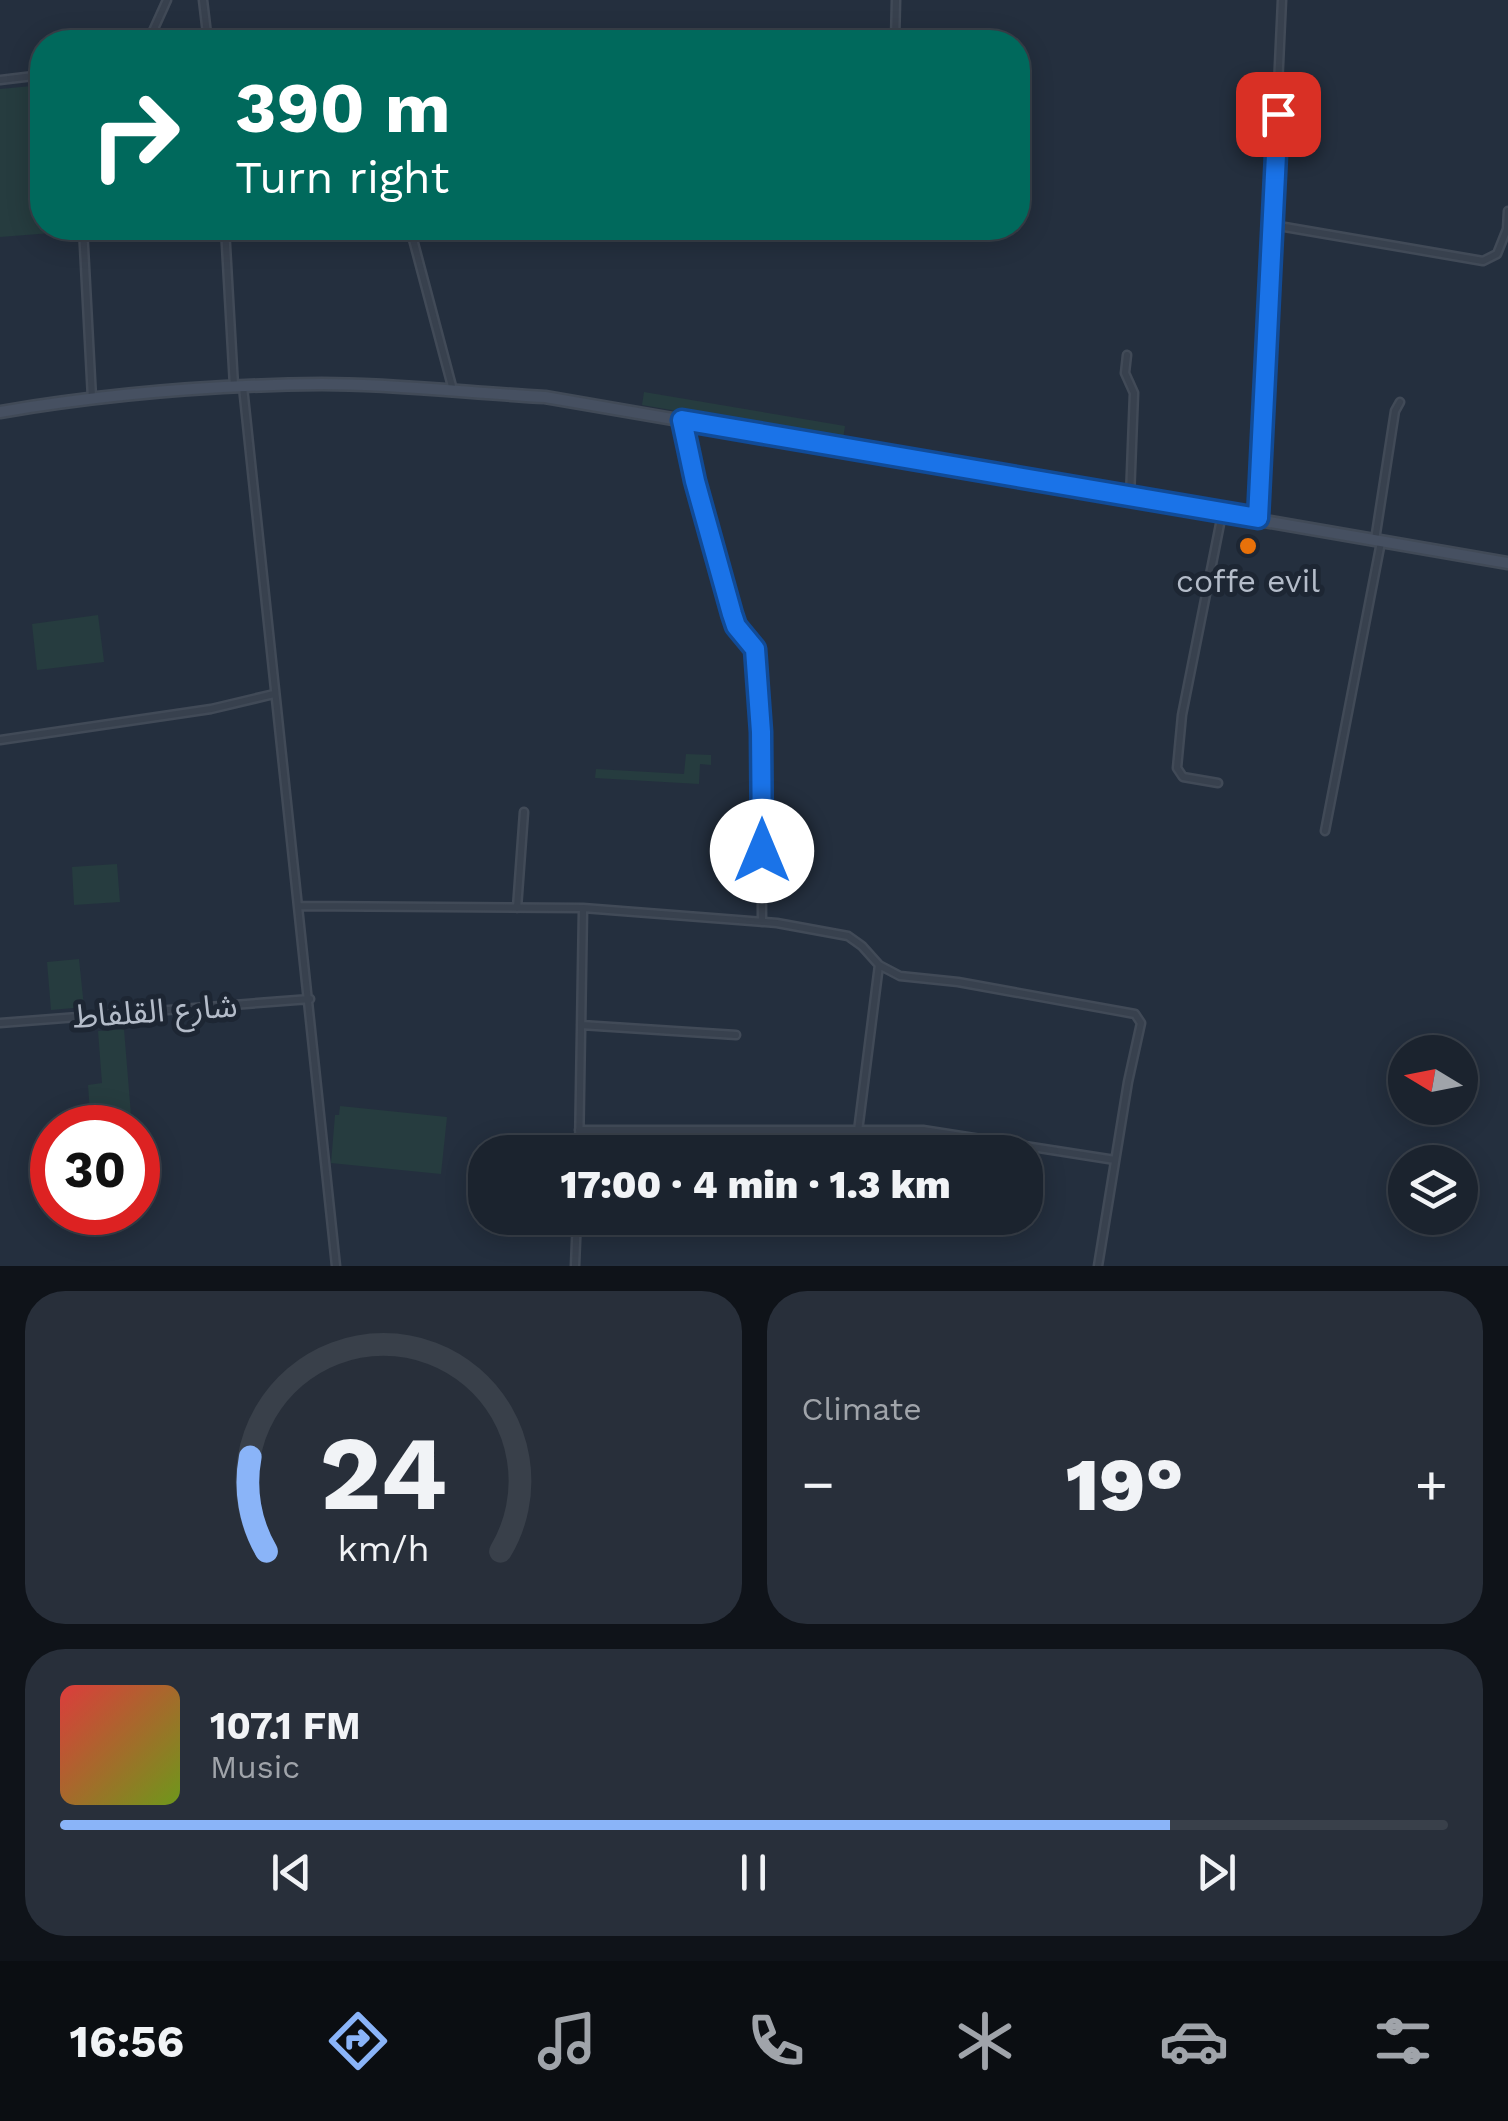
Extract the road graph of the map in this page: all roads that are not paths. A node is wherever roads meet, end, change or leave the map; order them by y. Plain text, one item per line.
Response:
1 (167, 0) edge
2 (203, 0) edge
3 (896, 0) edge
4 (1282, 0) edge
5 (153, 30) edge
6 (207, 30) edge
7 (895, 30) edge
8 (30, 76) edge
9 (0, 80) edge
10 (1508, 211) edge
11 (1273, 225) junction
12 (84, 240) edge
13 (227, 240) edge
14 (413, 240) edge
15 (1127, 355) dead end
16 (238, 386) junction
17 (454, 392) junction
18 (92, 398) junction
19 (1400, 402) dead end
20 (0, 412) edge
21 (682, 420) junction
22 (1130, 497) junction
23 (1223, 513) junction
24 (1258, 518) junction
25 (1378, 542) junction
26 (1508, 564) edge
27 (274, 694) junction
28 (0, 740) edge
29 (1218, 783) dead end
30 (524, 812) dead end
31 (1325, 831) dead end
32 (299, 906) junction
33 (518, 908) junction
34 (583, 908) junction
35 (762, 922) junction
36 (880, 966) junction
37 (310, 1000) junction
38 (0, 1023) edge
39 (580, 1025) junction
40 (736, 1035) dead end
41 (579, 1130) junction
42 (858, 1131) junction
43 (579, 1135) edge
44 (1115, 1160) junction
45 (576, 1235) edge
46 (336, 1266) edge
47 (575, 1266) edge
48 (1098, 1266) edge

1 - 5 street
2 - 6 street
3 - 7 street
4 - 11 street
8 - 9 street
10 - 11 street
11 - 24 street
12 - 18 street
13 - 16 street
14 - 17 street
15 - 22 street
16 - 17 street
16 - 18 street
16 - 27 street
17 - 21 street
18 - 20 street
19 - 25 street
21 - 22 street
21 - 35 street
22 - 23 street
23 - 24 street
23 - 29 street
24 - 25 street
25 - 26 street
25 - 31 street
27 - 28 street
27 - 32 street
30 - 33 street
32 - 33 street
32 - 37 street
33 - 34 street
34 - 35 street
34 - 39 street
35 - 36 street
36 - 42 street
36 - 44 street
37 - 38 street, شارع القلفاط
37 - 46 street
39 - 40 street
39 - 41 street
41 - 42 street
41 - 43 street
42 - 44 street
44 - 48 street
45 - 47 street

